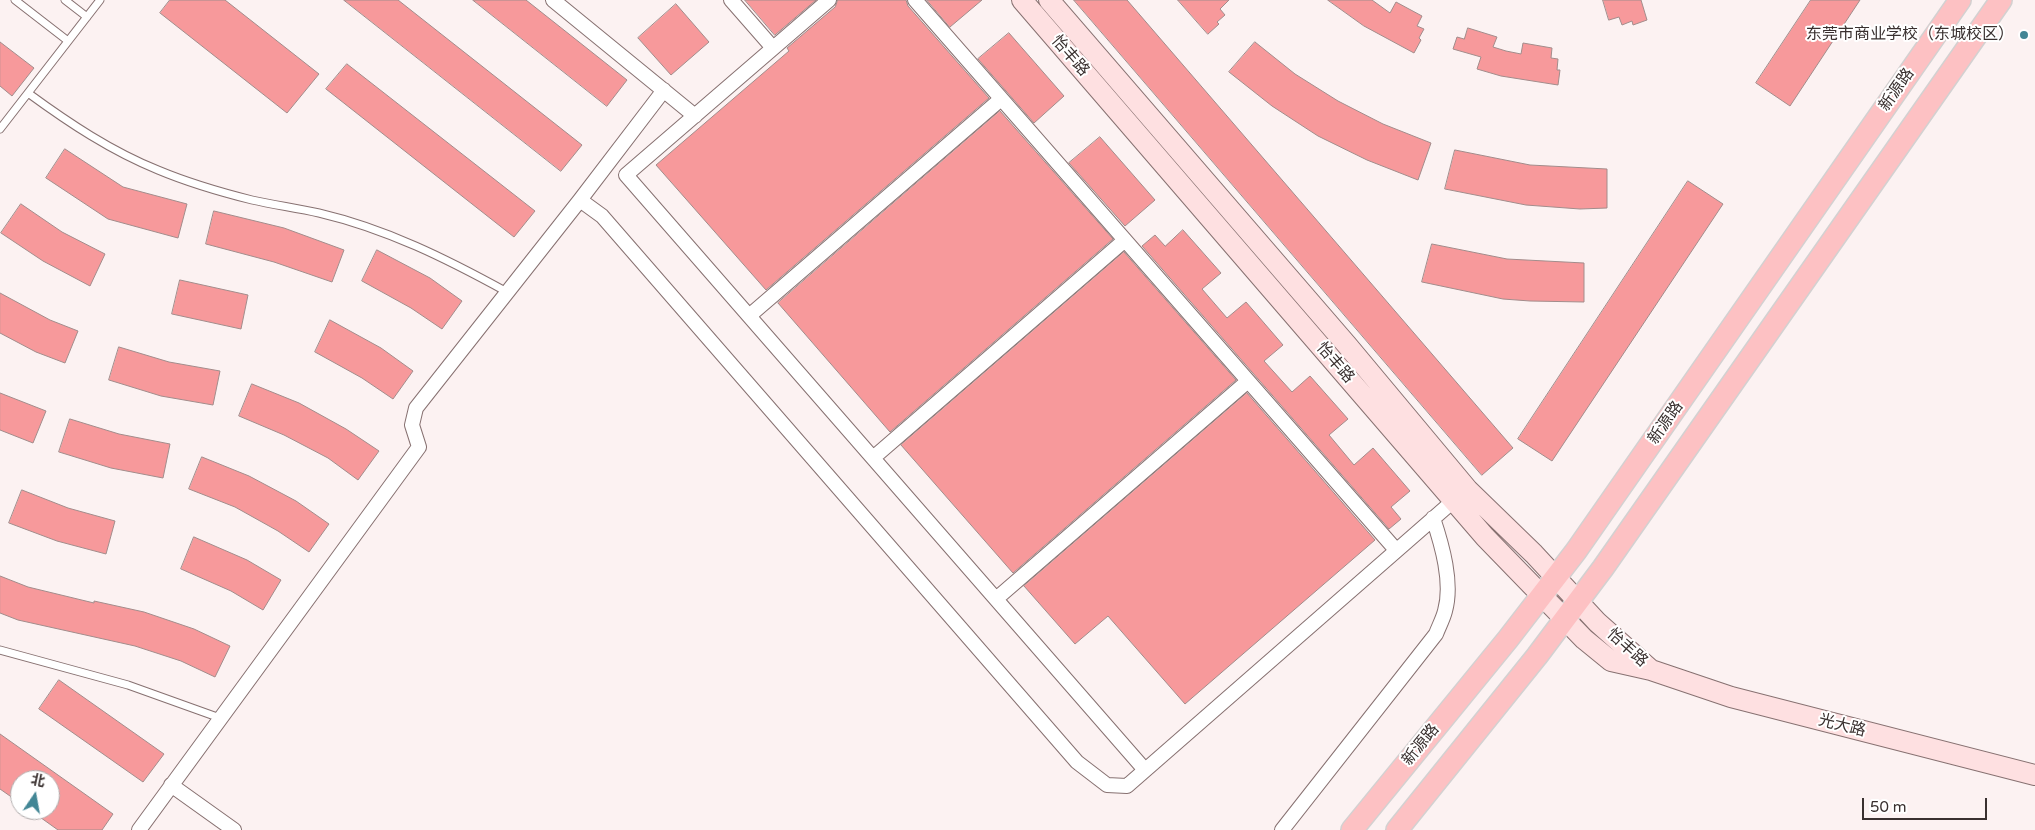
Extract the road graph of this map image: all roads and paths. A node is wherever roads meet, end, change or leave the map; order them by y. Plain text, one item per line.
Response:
1 (15, 0) edge
2 (65, 0) edge
3 (100, 0) edge
4 (552, 0) edge
5 (731, 0) edge
6 (828, 0) edge
7 (915, 0) edge
8 (1022, 0) edge
9 (1049, 0) edge
10 (1960, 0) edge
11 (2001, 0) edge
12 (87, 17) junction
13 (68, 41) junction
14 (773, 48) junction
15 (664, 90) junction
16 (28, 93) junction
17 (1001, 99) junction
18 (695, 116) junction
19 (0, 129) edge
20 (580, 200) junction
21 (1125, 240) junction
22 (507, 292) junction
23 (749, 316) junction
24 (1248, 382) junction
25 (873, 458) junction
26 (1460, 495) junction
27 (1433, 518) junction
28 (1396, 550) junction
29 (1556, 577) junction
30 (1541, 596) junction
31 (996, 599) junction
32 (1578, 601) junction
33 (1564, 620) junction
34 (0, 650) edge
35 (1651, 670) junction
36 (220, 718) junction
37 (1145, 770) junction
38 (2035, 775) edge
39 (171, 785) junction
40 (139, 830) edge
41 (234, 830) edge
42 (1282, 830) edge
43 (1352, 830) edge
44 (1397, 830) edge

1 - 13 lane
2 - 12 lane
3 - 12 lane
4 - 15 street
5 - 14 street
6 - 14 street
7 - 17 street
8 - 26 street, 怡丰路
9 - 26 street, 怡丰路
10 - 29 main road, 新源路
11 - 32 main road, 新源路
12 - 13 lane
13 - 16 lane
14 - 18 street
15 - 18 street
15 - 20 street
16 - 19 lane
16 - 22 lane
17 - 21 street
17 - 23 street
18 - 23 street
20 - 22 street
20 - 37 street
21 - 24 street
21 - 25 street
22 - 36 street
23 - 25 street
24 - 28 street
24 - 31 street
25 - 31 street
26 - 27 street
26 - 29 street, 怡丰路
26 - 30 street, 怡丰路
27 - 28 street
27 - 42 street
28 - 37 street
29 - 30 main road, 新源路
29 - 32 street, 怡丰路
30 - 33 street, 怡丰路
30 - 43 main road, 新源路
31 - 37 street
32 - 33 main road, 新源路
32 - 35 street, 怡丰路
33 - 35 street, 怡丰路
33 - 44 main road, 新源路
34 - 36 lane
35 - 38 street, 光大路
36 - 39 street
39 - 40 street
39 - 41 street

